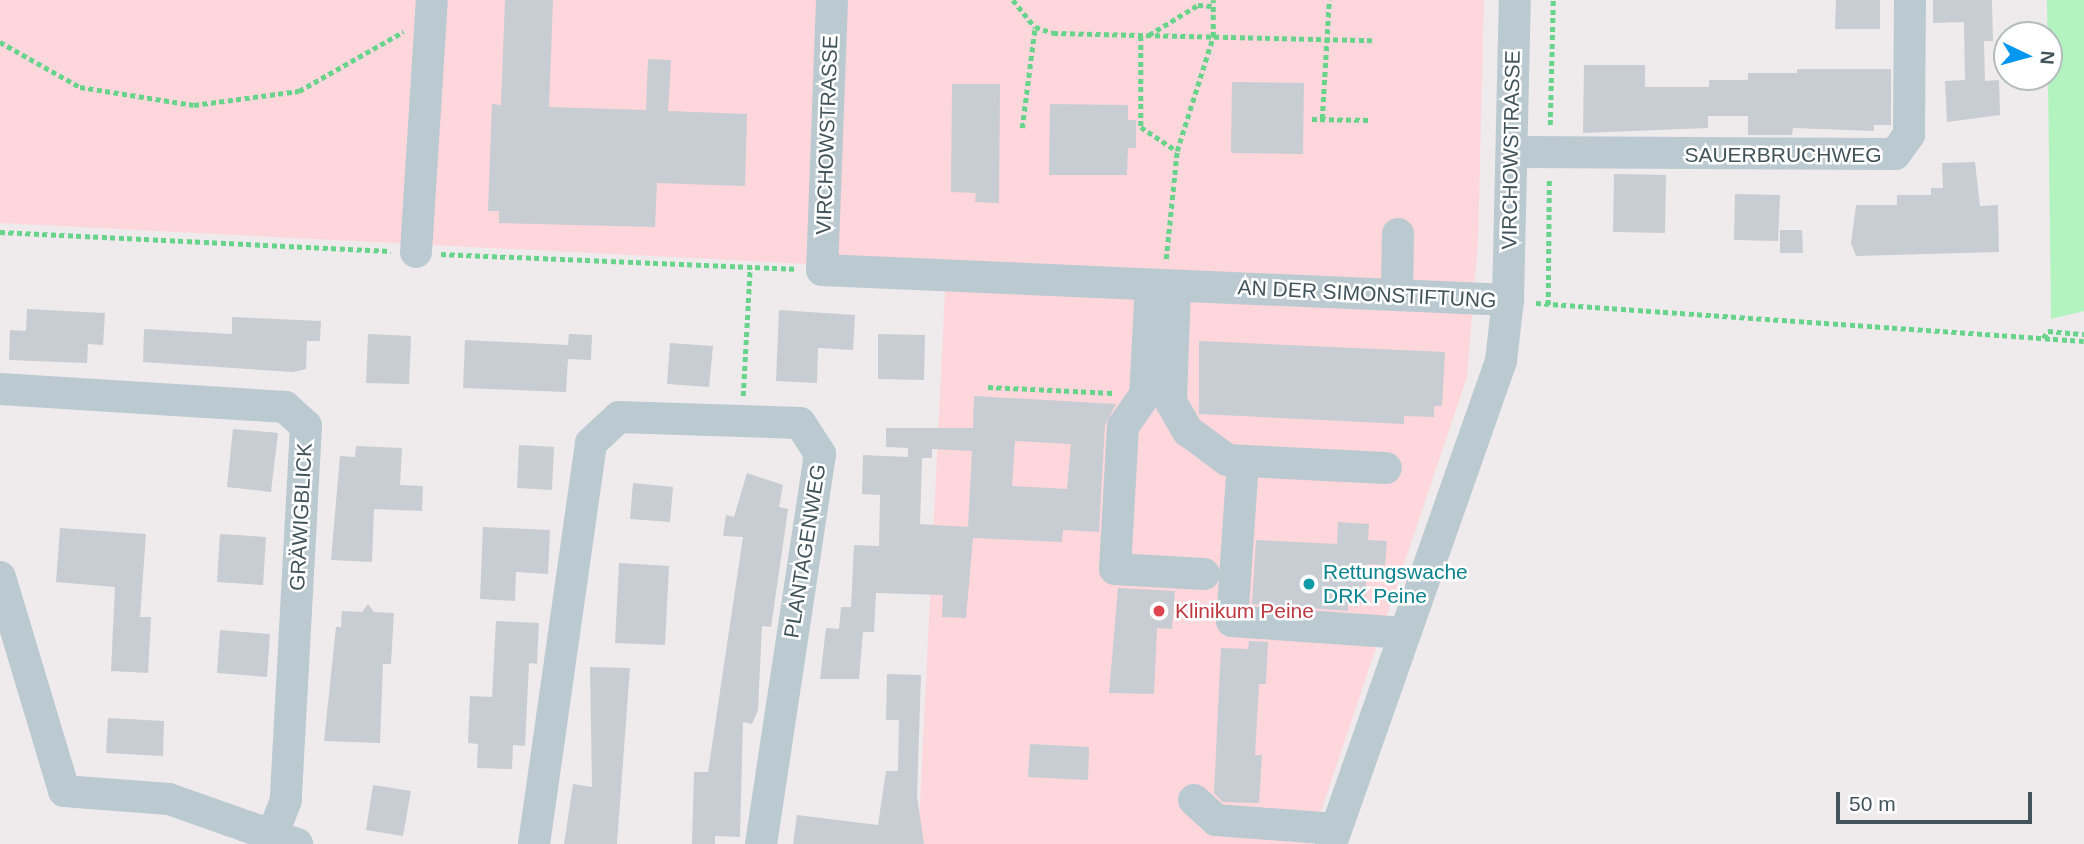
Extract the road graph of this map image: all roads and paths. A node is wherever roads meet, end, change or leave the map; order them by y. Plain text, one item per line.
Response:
1 (832, 0) edge
2 (1013, 0) edge
3 (1329, 0) edge
4 (1515, 0) edge
5 (1910, 0) edge
6 (1213, 3) edge
7 (431, 8) edge
8 (1035, 27) junction
9 (1149, 35) dead end
10 (1141, 36) junction
11 (1213, 37) junction
12 (1323, 39) junction
13 (1372, 40) dead end
14 (0, 41) edge
15 (1312, 119) dead end
16 (1322, 119) junction
17 (1370, 120) dead end
18 (1022, 128) dead end
19 (1177, 151) junction
20 (1512, 152) junction
21 (0, 232) edge
22 (1398, 234) dead end
23 (416, 252) junction
24 (750, 267) junction
25 (822, 270) junction
26 (1163, 285) junction
27 (1397, 295) junction
28 (1507, 300) junction
29 (2084, 334) edge
30 (2043, 339) junction
31 (2084, 341) edge
32 (988, 387) dead end
33 (0, 389) edge
34 (1145, 395) junction
35 (742, 421) junction
36 (1243, 460) junction
37 (1386, 468) dead end
38 (1204, 574) dead end
39 (0, 578) edge
40 (1405, 633) junction
41 (1194, 800) dead end
42 (1334, 836) edge
43 (279, 841) edge
44 (534, 844) edge
45 (761, 844) edge

1 - 25 street, VIRCHOWSTRASSE
2 - 8 path
3 - 12 path
4 - 20 street, VIRCHOWSTRASSE
5 - 20 street, SAUERBRUCHWEG
6 - 9 path
6 - 11 path
7 - 14 path
7 - 23 street
8 - 10 path
8 - 18 path
10 - 11 path
10 - 19 path
11 - 12 path
11 - 19 path
12 - 13 path
12 - 16 path
15 - 16 path
16 - 17 path
19 - 26 path
20 - 28 street, VIRCHOWSTRASSE
21 - 23 path
22 - 27 street
23 - 24 path
24 - 25 path
24 - 35 path
25 - 26 street, AN DER SIMONSTIFTUNG
26 - 27 street, AN DER SIMONSTIFTUNG
26 - 34 street
26 - 36 street
27 - 28 street, AN DER SIMONSTIFTUNG
28 - 30 path
28 - 40 street, AN DER SIMONSTIFTUNG
29 - 30 path
30 - 31 path
32 - 34 path
33 - 43 street, GRÄWIGBLICK
34 - 38 street
35 - 44 street, PLANTAGENWEG
35 - 45 street, PLANTAGENWEG
36 - 37 street
36 - 40 street
39 - 43 street
40 - 42 street, AN DER SIMONSTIFTUNG
41 - 42 street

